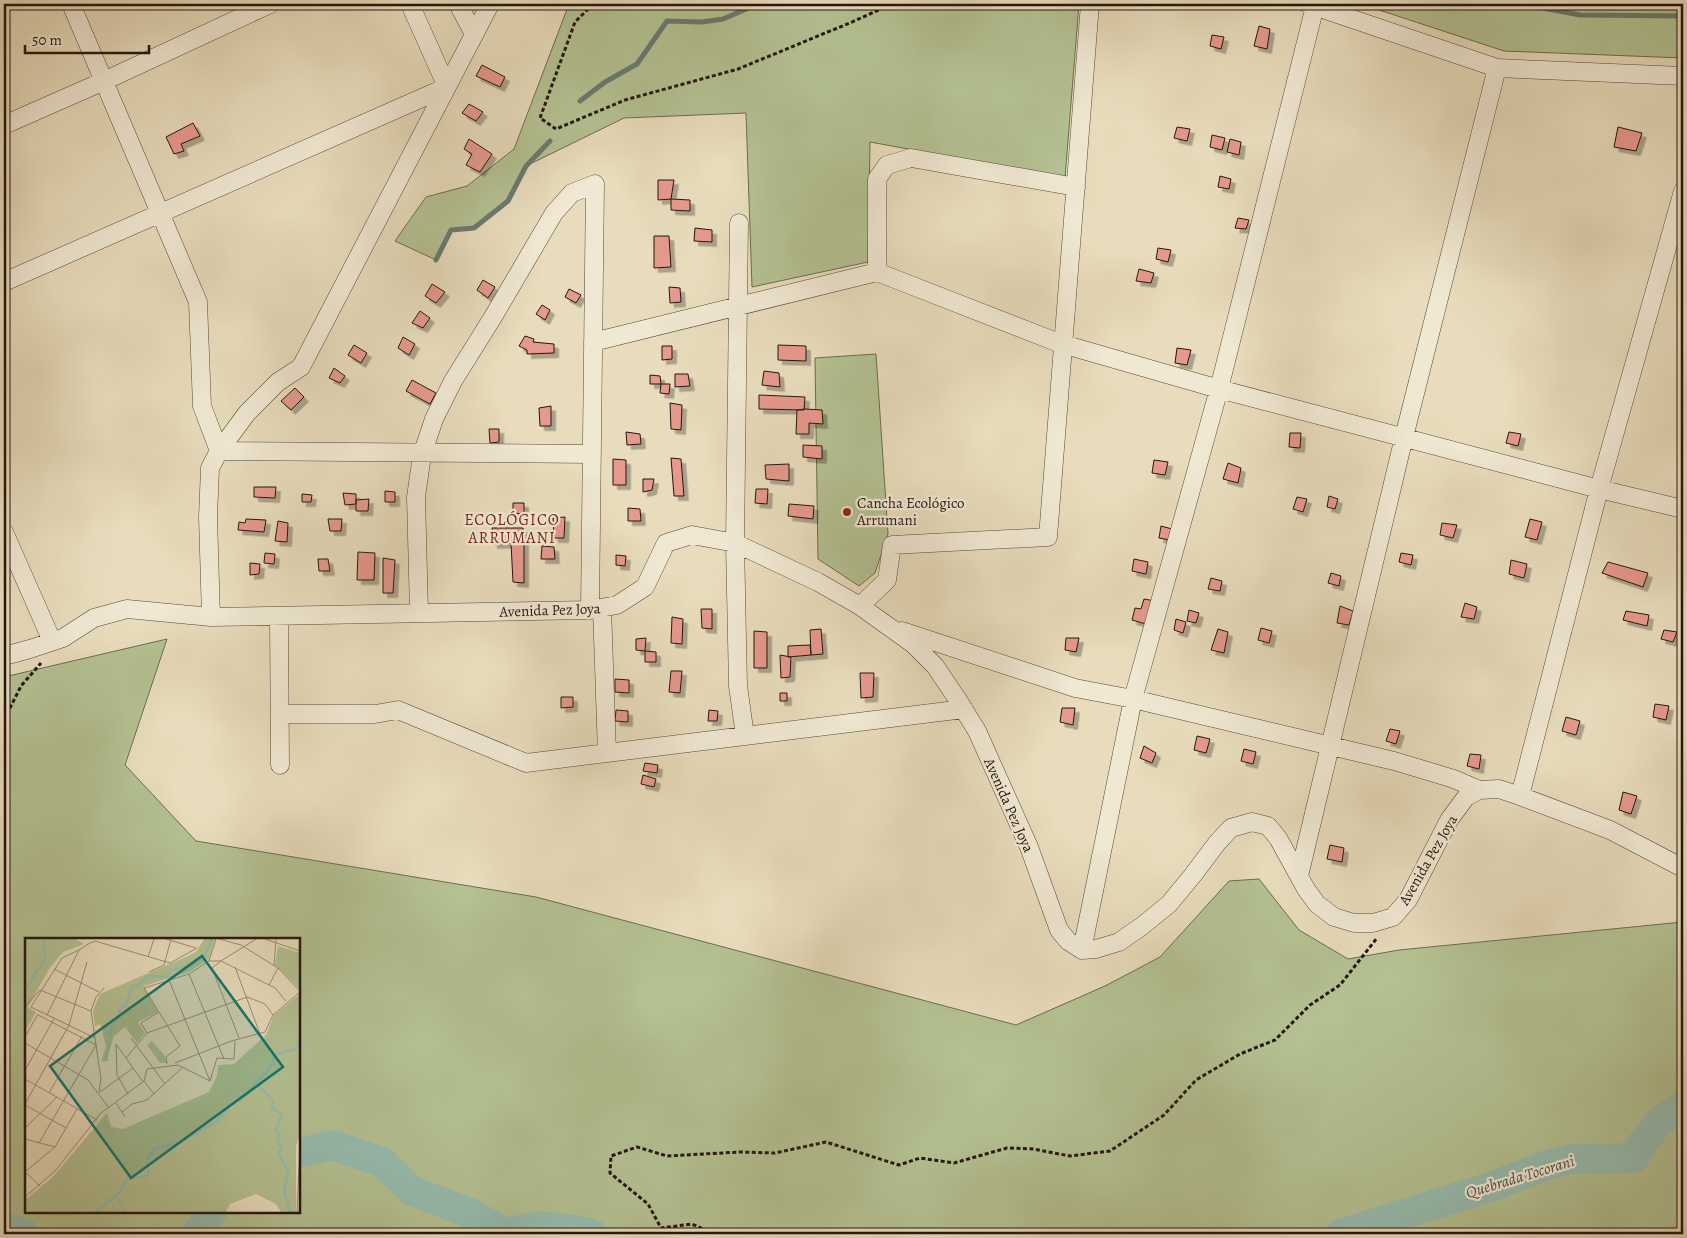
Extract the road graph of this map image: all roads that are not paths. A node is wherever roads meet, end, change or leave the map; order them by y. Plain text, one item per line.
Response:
1 (71, 4) edge
2 (270, 4) edge
3 (410, 4) edge
4 (458, 4) edge
5 (490, 4) edge
6 (1090, 4) edge
7 (1311, 5) edge
8 (474, 34) junction
9 (1497, 68) junction
10 (1683, 76) edge
11 (104, 81) junction
12 (447, 86) junction
13 (4, 125) edge
14 (1076, 187) junction
15 (1683, 191) edge
16 (160, 213) junction
17 (739, 223) dead end
18 (878, 272) junction
19 (4, 282) edge
20 (738, 307) junction
21 (593, 342) junction
22 (1063, 344) junction
23 (1219, 389) junction
24 (1404, 437) junction
25 (219, 451) junction
26 (422, 452) junction
27 (592, 454) junction
28 (1598, 489) junction
29 (1683, 509) edge
30 (4, 532) edge
31 (735, 543) junction
32 (860, 606) junction
33 (596, 609) junction
34 (419, 613) junction
35 (279, 616) junction
36 (212, 617) junction
37 (891, 627) junction
38 (52, 641) junction
39 (4, 656) edge
40 (1133, 699) junction
41 (964, 709) junction
42 (280, 714) junction
43 (745, 736) junction
44 (1329, 747) junction
45 (607, 753) junction
46 (280, 765) dead end
47 (1480, 790) junction
48 (1520, 796) junction
49 (1683, 868) edge
50 (1299, 876) junction
51 (1082, 950) junction

1 - 11 street
2 - 11 street
3 - 12 street
4 - 8 street
5 - 8 street
6 - 14 street
7 - 9 street
7 - 23 street
8 - 12 street
9 - 10 street
9 - 24 street
11 - 13 street
11 - 16 street
12 - 16 street
12 - 25 street
14 - 18 street
14 - 22 street
15 - 28 street
16 - 19 street
16 - 25 street
17 - 20 street
18 - 20 street
18 - 22 street
20 - 21 street
20 - 31 street
21 - 26 street
21 - 27 street
22 - 23 street
22 - 32 street
23 - 24 street
23 - 40 street
24 - 28 street
24 - 44 street
25 - 26 street
25 - 36 street
26 - 27 street
26 - 34 street
27 - 33 street
28 - 29 street
28 - 48 street
30 - 38 street
31 - 32 street, Avenida Pez Joya
31 - 33 street, Avenida Pez Joya
31 - 43 street
32 - 37 street, Avenida Pez Joya
33 - 34 street, Avenida Pez Joya
33 - 45 street
34 - 35 street, Avenida Pez Joya
35 - 36 street, Avenida Pez Joya
35 - 42 street
36 - 38 street, Avenida Pez Joya
37 - 40 street
37 - 41 street, Avenida Pez Joya
38 - 39 street, Avenida Pez Joya
40 - 44 street
40 - 51 street
41 - 43 street
41 - 51 street, Avenida Pez Joya
42 - 45 street
42 - 46 street
43 - 45 street
44 - 47 street
44 - 50 street
47 - 48 street
47 - 50 street, Avenida Pez Joya
48 - 49 street
50 - 51 street, Avenida Pez Joya

